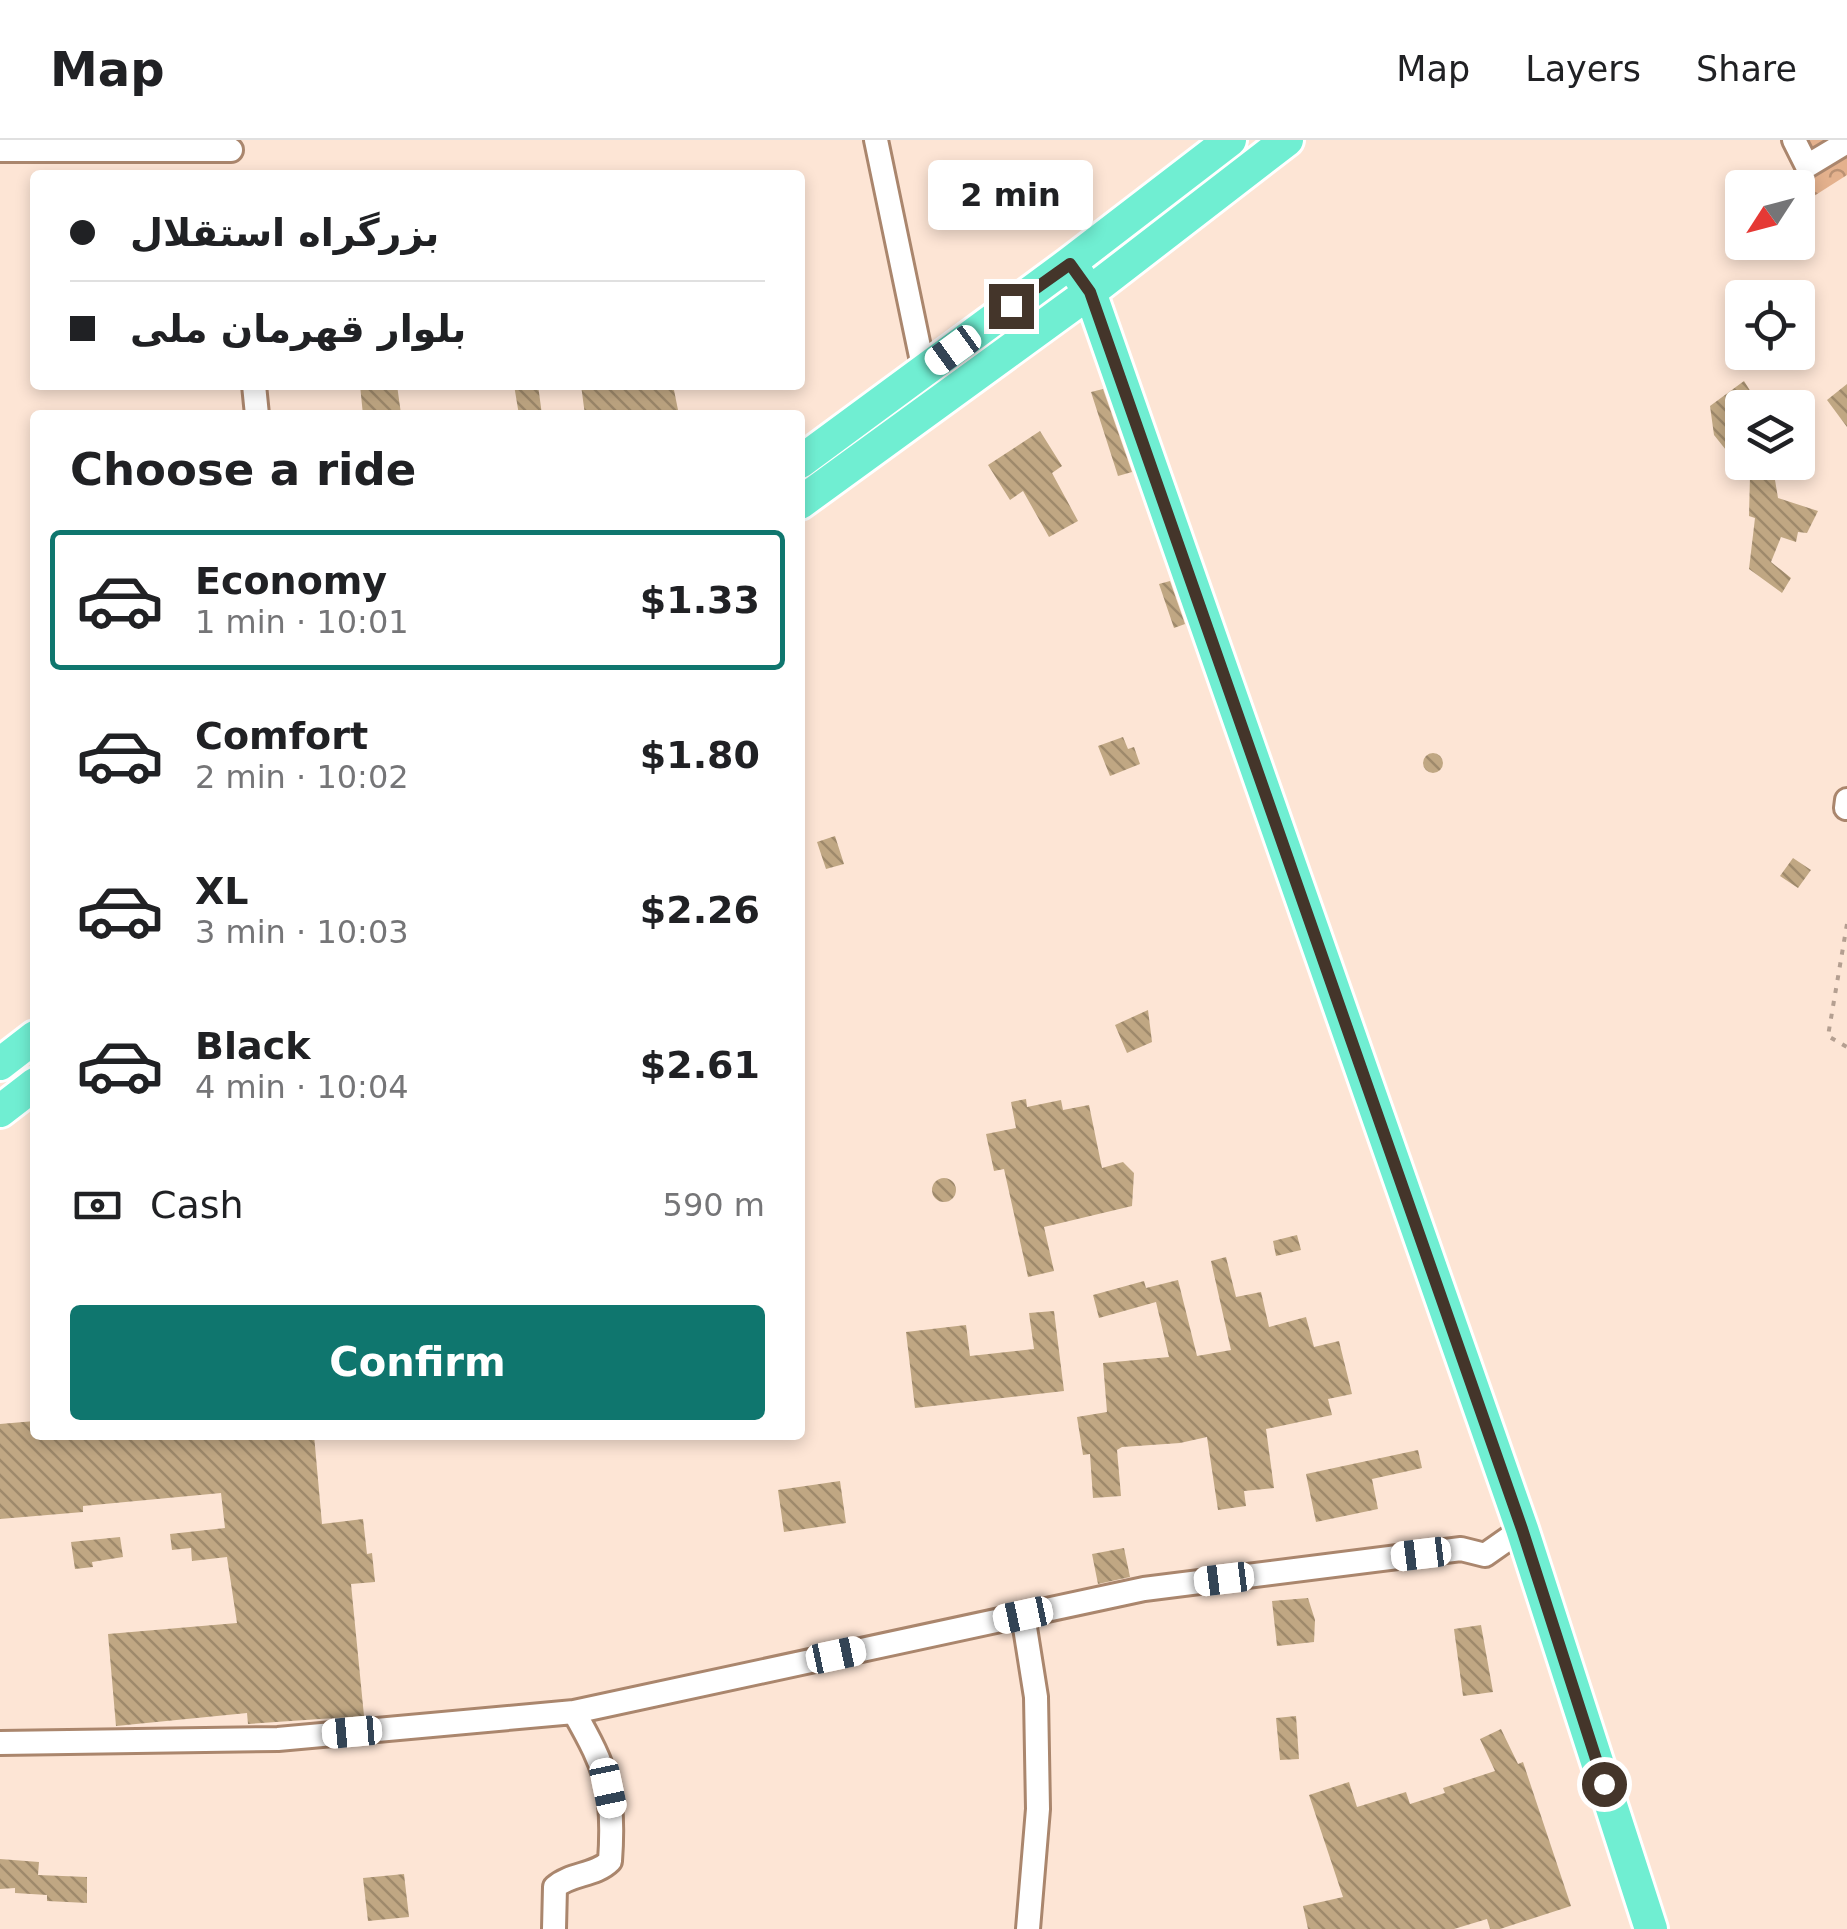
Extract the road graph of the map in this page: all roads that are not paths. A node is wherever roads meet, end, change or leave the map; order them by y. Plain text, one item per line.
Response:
1 (876, 140) edge
2 (1230, 140) edge
3 (1287, 140) edge
4 (1794, 140) edge
5 (1847, 142) edge
6 (230, 145) edge
7 (0, 150) edge
8 (232, 170) edge
9 (1070, 264) junction
10 (1090, 292) junction
11 (924, 371) junction
12 (805, 458) edge
13 (805, 499) edge
14 (30, 1040) edge
15 (0, 1064) edge
16 (30, 1088) edge
17 (0, 1112) edge
18 (1522, 1529) junction
19 (1023, 1615) junction
20 (574, 1712) junction
21 (0, 1743) edge
22 (554, 1929) edge
23 (1028, 1929) edge
24 (1651, 1929) edge

1 - 11 street
2 - 9 highway
3 - 10 highway
4 - 5 street
6 - 7 street
6 - 8 street
9 - 10 highway
9 - 11 highway
10 - 13 highway
10 - 18 highway
11 - 12 highway
14 - 15 highway
16 - 17 highway
18 - 19 street
18 - 24 highway
19 - 20 street
19 - 23 street
20 - 21 street
20 - 22 street

